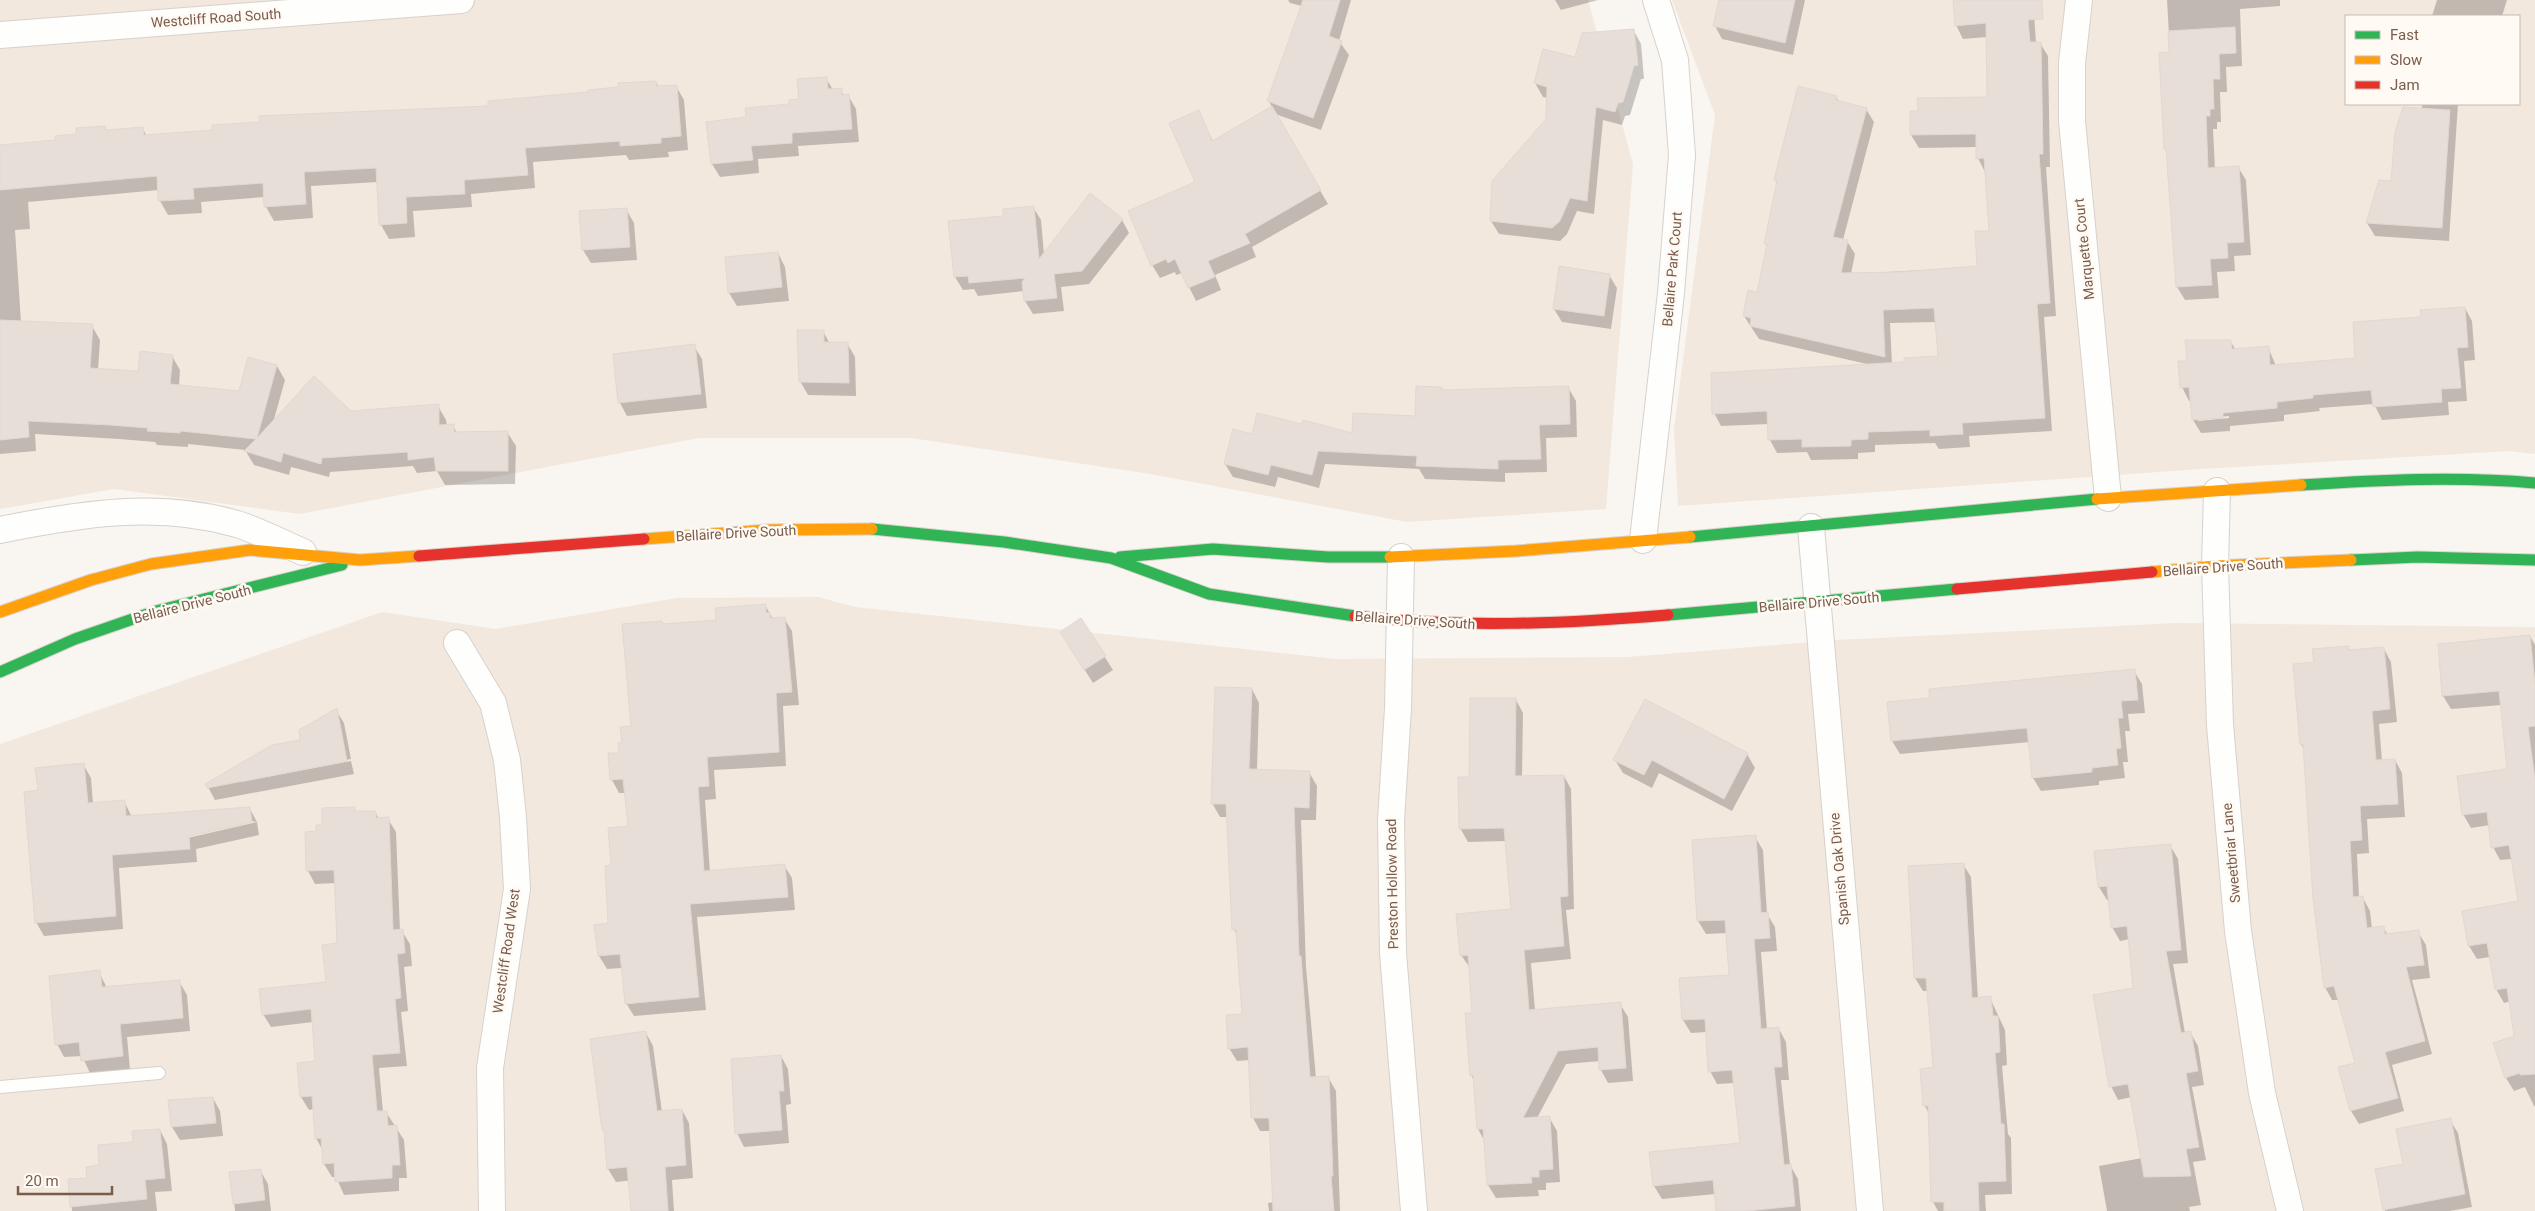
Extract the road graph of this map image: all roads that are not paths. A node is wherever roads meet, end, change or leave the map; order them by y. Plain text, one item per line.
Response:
1 (462, 0) edge
2 (1656, 0) edge
3 (2079, 0) edge
4 (0, 35) edge
5 (2535, 482) edge
6 (2217, 490) junction
7 (2108, 498) junction
8 (1811, 526) junction
9 (0, 530) edge
10 (1644, 540) junction
11 (312, 556) junction
12 (1401, 557) junction
13 (1111, 558) junction
14 (360, 560) junction
15 (2535, 560) edge
16 (2214, 566) junction
17 (1817, 602) junction
18 (0, 612) edge
19 (1400, 621) junction
20 (457, 643) dead end
21 (0, 672) edge
22 (159, 1074) dead end
23 (0, 1087) edge
24 (492, 1211) edge
25 (1414, 1211) edge
26 (1870, 1211) edge
27 (2290, 1211) edge

1 - 4 street, Westcliff Road South
2 - 10 street, Bellaire Park Court
3 - 7 street, Marquette Court
5 - 6 main road, Bellaire Drive South
6 - 7 main road, Bellaire Drive South
6 - 16 street, Sweetbriar Lane
7 - 8 main road, Bellaire Drive South
8 - 10 main road, Bellaire Drive South
8 - 17 street, Spanish Oak Drive
9 - 11 street, Bellaire Drive South
10 - 12 main road, Bellaire Drive South
11 - 14 main road, Bellaire Drive South
11 - 18 main road, Bellaire Drive South
12 - 13 main road, Bellaire Drive South
12 - 19 street, Preston Hollow Road
13 - 14 main road, Bellaire Drive South
13 - 19 main road, Bellaire Drive South
14 - 21 main road, Bellaire Drive South
15 - 16 main road, Bellaire Drive South
16 - 17 main road, Bellaire Drive South
16 - 27 street, Sweetbriar Lane
17 - 19 main road, Bellaire Drive South
17 - 26 street, Spanish Oak Drive
19 - 25 street, Preston Hollow Road
20 - 24 street, Westcliff Road West
22 - 23 lane

